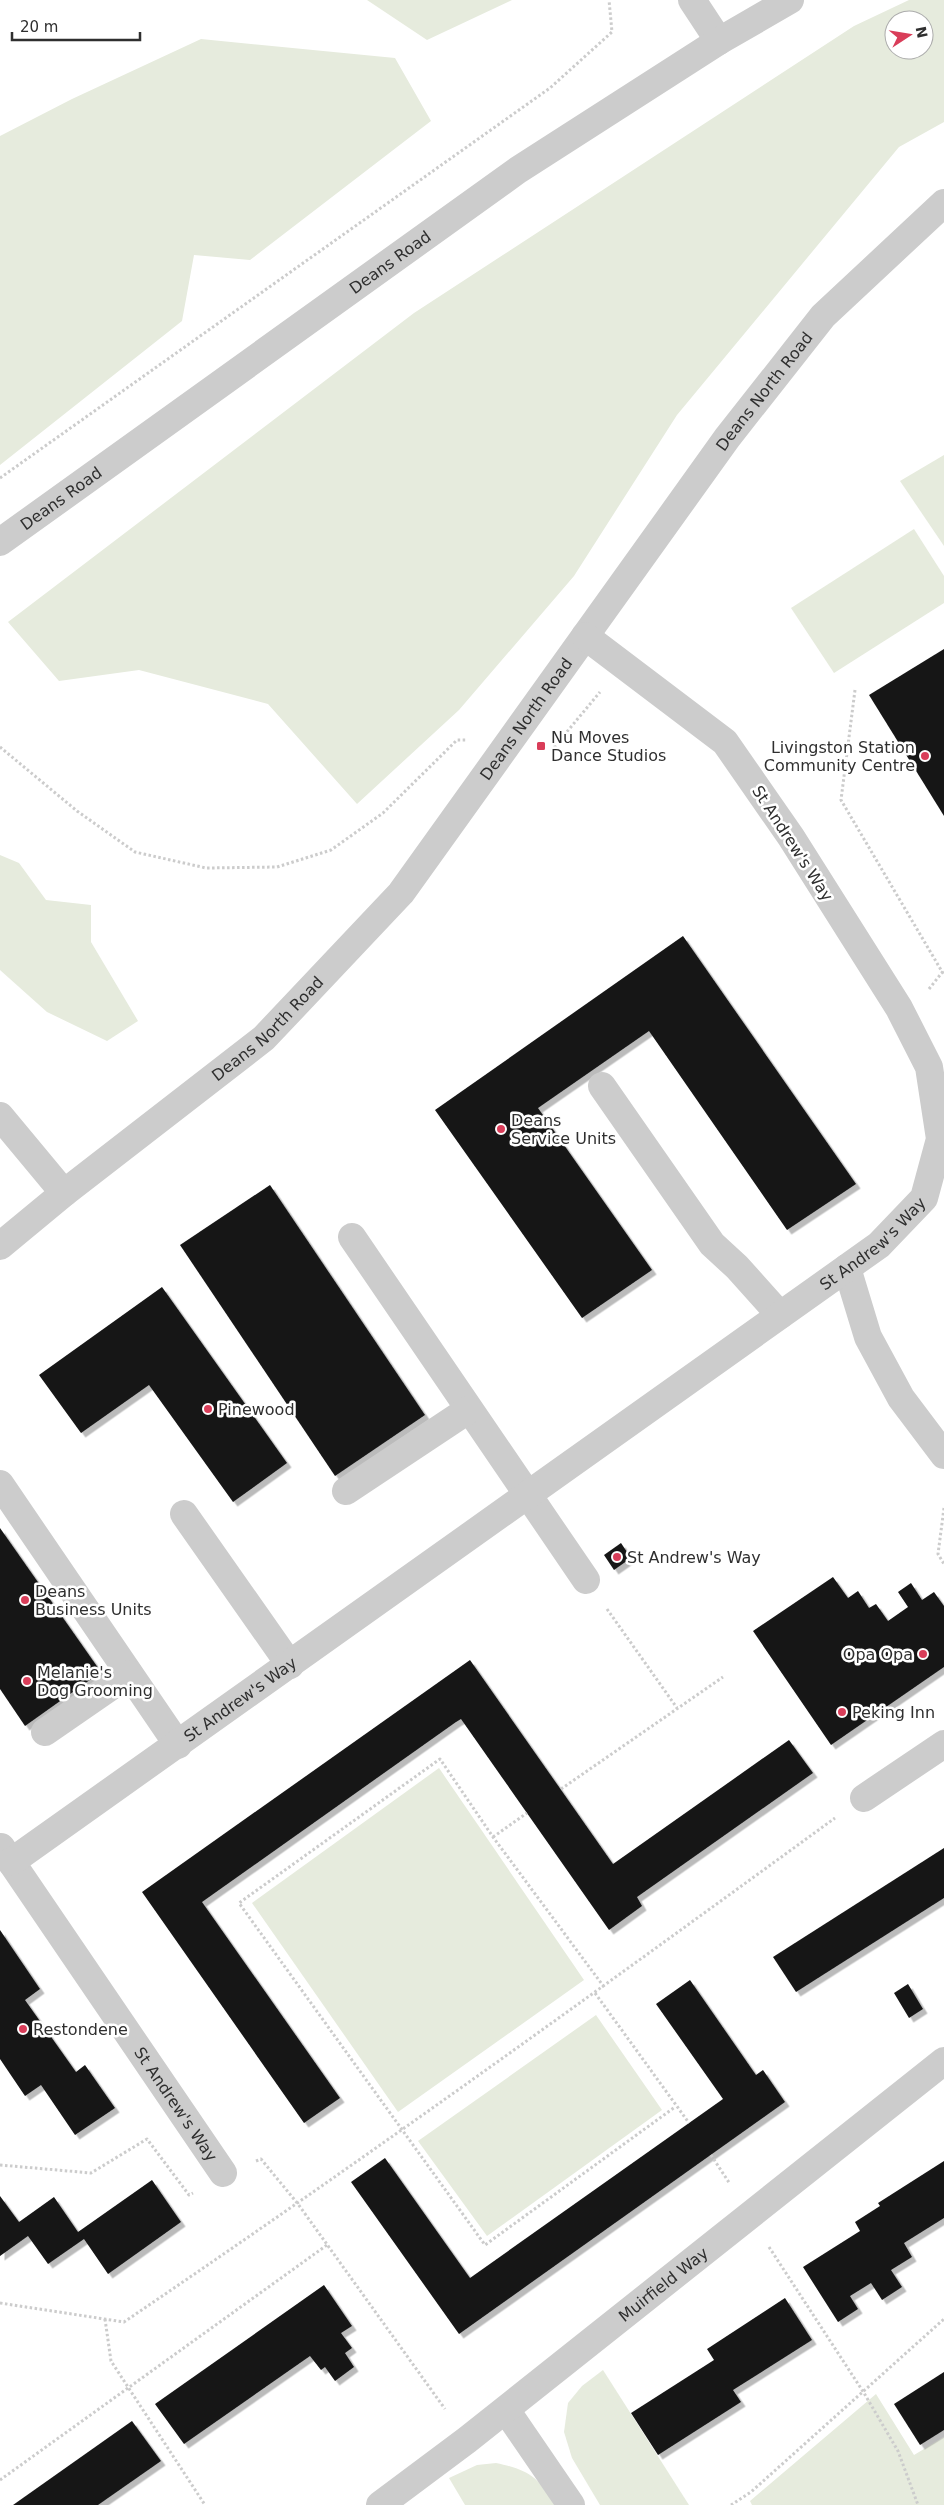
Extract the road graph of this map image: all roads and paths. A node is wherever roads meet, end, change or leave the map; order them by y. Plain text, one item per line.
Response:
1 (609, 0) edge
2 (692, 0) edge
3 (790, 0) edge
4 (719, 40) junction
5 (944, 203) edge
6 (0, 478) edge
7 (0, 542) edge
8 (585, 636) junction
9 (623, 665) junction
10 (855, 690) dead end
11 (509, 741) junction
12 (0, 747) edge
13 (944, 975) edge
14 (602, 1086) dead end
15 (0, 1116) edge
16 (64, 1193) junction
17 (352, 1237) dead end
18 (0, 1246) edge
19 (847, 1268) junction
20 (780, 1315) junction
21 (468, 1410) junction
22 (944, 1455) edge
23 (0, 1484) edge
24 (346, 1491) dead end
25 (526, 1495) junction
26 (944, 1508) edge
27 (184, 1514) dead end
28 (944, 1564) edge
29 (586, 1580) joint
30 (290, 1665) junction
31 (130, 1674) junction
32 (724, 1677) dead end
33 (677, 1708) junction
34 (45, 1732) dead end
35 (944, 1744) edge
36 (178, 1745) junction
37 (561, 1789) dead end
38 (864, 1798) joint
39 (526, 1813) dead end
40 (493, 1837) junction
41 (5, 1854) edge
42 (604, 1987) junction
43 (595, 1993) junction
44 (944, 2061) edge
45 (675, 2107) junction
46 (689, 2123) dead end
47 (402, 2131) junction
48 (712, 2155) dead end
49 (0, 2165) edge
50 (222, 2173) junction
51 (298, 2204) junction
52 (749, 2216) junction
53 (327, 2245) junction
54 (0, 2303) edge
55 (105, 2319) junction
56 (944, 2319) edge
57 (127, 2387) junction
58 (864, 2393) junction
59 (506, 2410) junction
60 (467, 2440) junction
61 (0, 2480) edge
62 (205, 2505) edge
63 (380, 2505) edge
64 (571, 2505) edge
65 (731, 2505) edge
66 (918, 2505) edge

1 - 6 path
2 - 4 street
3 - 4 street, Deans Road
4 - 7 street, Deans Road
5 - 8 street, Deans North Road
8 - 9 street, St Andrew's Way
8 - 11 street, Deans North Road
9 - 11 path
9 - 19 street, St Andrew's Way
10 - 13 path
11 - 12 path
11 - 16 street, Deans North Road
14 - 20 street
15 - 16 street
16 - 18 street, Deans North Road
17 - 21 street
19 - 20 street, St Andrew's Way
19 - 22 street
20 - 25 street, St Andrew's Way
21 - 24 street
21 - 25 street
23 - 31 street
25 - 29 street
25 - 30 street, St Andrew's Way
26 - 28 path
27 - 30 street
29 - 33 path
30 - 36 street, St Andrew's Way
31 - 34 street
31 - 36 street
32 - 33 path
33 - 37 path
35 - 38 street
36 - 41 street, St Andrew's Way
38 - 42 path
39 - 40 path
40 - 42 path
40 - 47 path
41 - 50 street, St Andrew's Way
42 - 43 path
43 - 45 path
43 - 47 path
44 - 52 street, Muirfield Way
45 - 46 path
45 - 47 path
47 - 51 path
48 - 52 path
49 - 50 path
50 - 51 path
51 - 53 path
51 - 55 path
52 - 58 path
52 - 59 street, Muirfield Way
53 - 57 path
53 - 60 path
54 - 55 path
55 - 57 path
56 - 58 path
57 - 61 path
57 - 62 path
58 - 65 path
58 - 66 path
59 - 60 street, Muirfield Way
59 - 64 street
60 - 63 street, Muirfield Way

